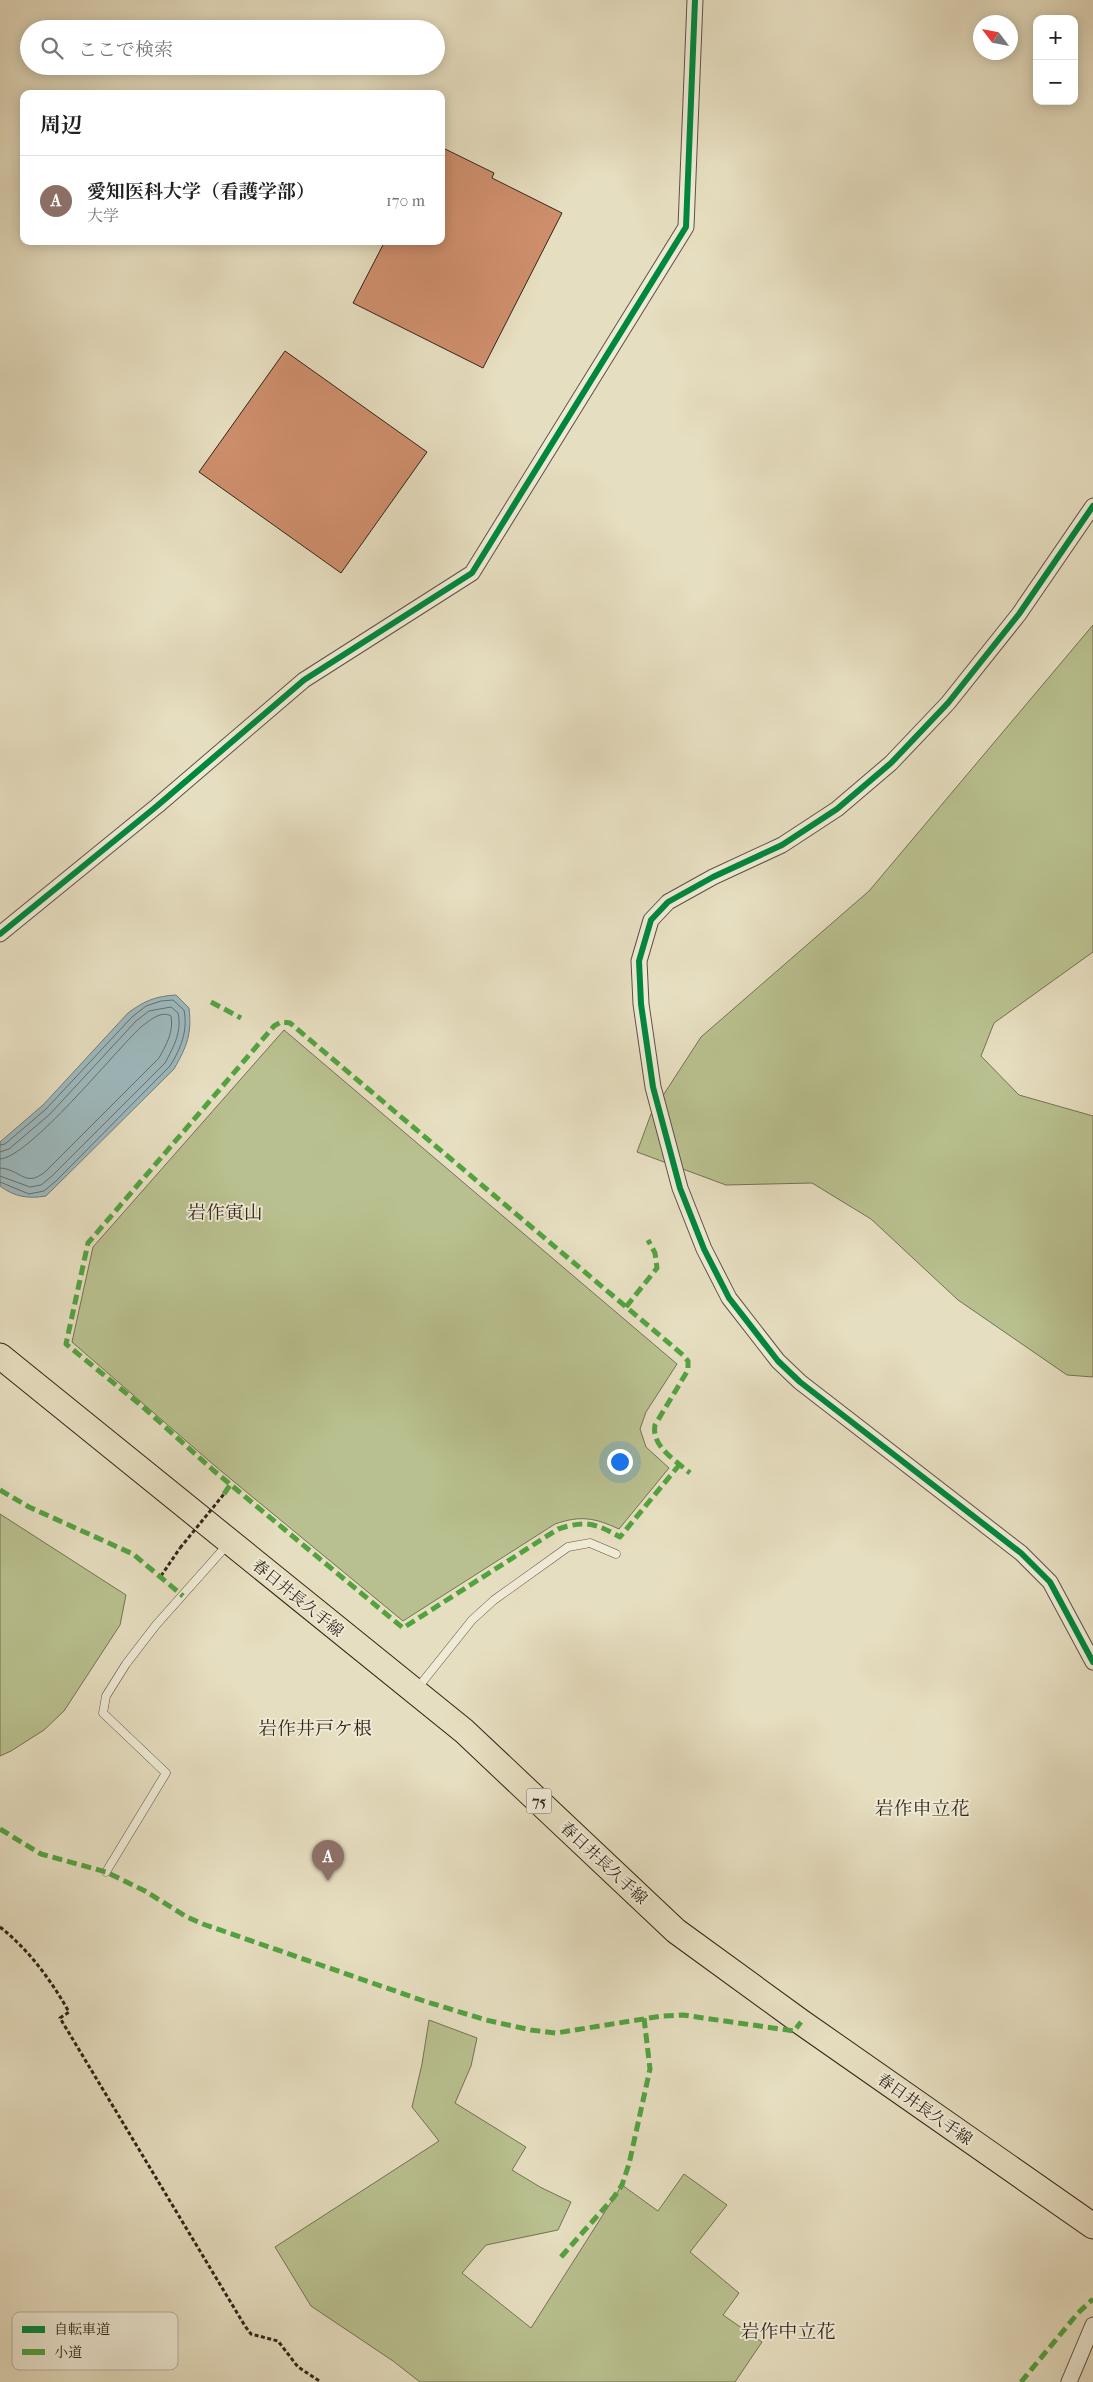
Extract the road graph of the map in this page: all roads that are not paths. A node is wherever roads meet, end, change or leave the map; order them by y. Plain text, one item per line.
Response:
1 (695, 0) edge
2 (1093, 506) edge
3 (0, 934) edge
4 (0, 1356) edge
5 (229, 1543) junction
6 (616, 1554) dead end
7 (1093, 1662) edge
8 (415, 1691) junction
9 (106, 1872) dead end
10 (1093, 2226) edge
11 (1093, 2325) edge
12 (1069, 2382) edge

1 - 3 street
2 - 7 street
4 - 5 main road, 春日井長久手線 / 75
5 - 8 main road, 春日井長久手線 / 75
5 - 9 lane
6 - 8 lane
8 - 10 main road, 春日井長久手線 / 75
11 - 12 street

